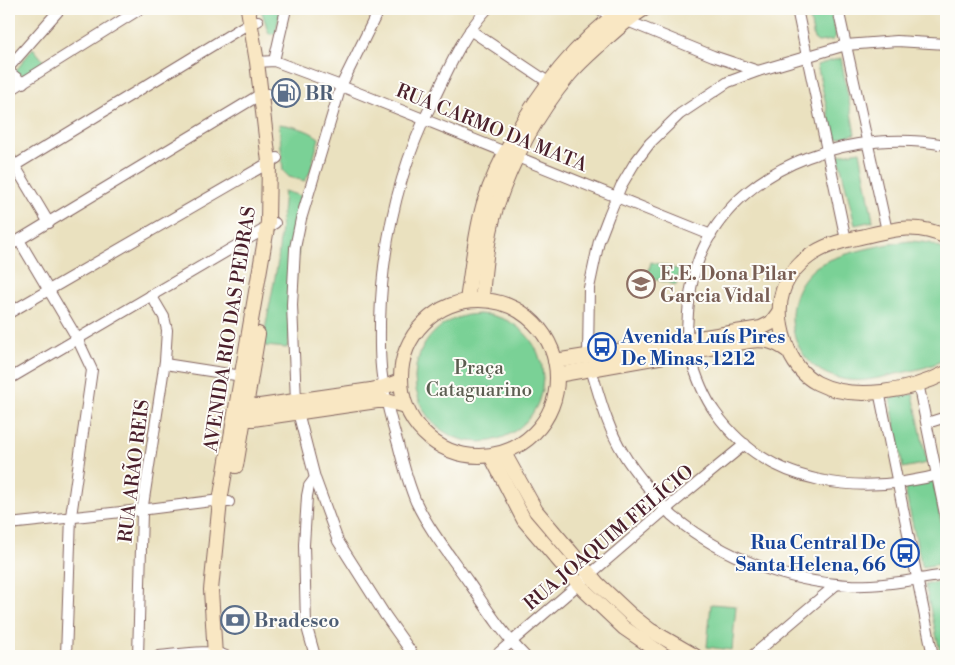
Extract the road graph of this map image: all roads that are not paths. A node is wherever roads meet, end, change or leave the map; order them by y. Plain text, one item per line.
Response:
1 (60, 9) edge
2 (140, 9) edge
3 (286, 9) edge
4 (378, 9) edge
5 (487, 9) edge
6 (598, 9) edge
7 (644, 9) edge
8 (797, 9) edge
9 (838, 9) edge
10 (253, 15) edge
11 (622, 15) edge
12 (470, 30) junction
13 (946, 44) edge
14 (846, 45) junction
15 (807, 56) junction
16 (723, 60) junction
17 (265, 62) junction
18 (9, 67) edge
19 (758, 71) junction
20 (9, 72) edge
21 (737, 78) junction
22 (548, 82) junction
23 (23, 83) junction
24 (341, 86) junction
25 (9, 91) edge
26 (265, 94) junction
27 (424, 119) junction
28 (867, 144) junction
29 (946, 145) edge
30 (827, 151) junction
31 (512, 154) junction
32 (273, 160) junction
33 (11, 164) edge
34 (617, 196) junction
35 (49, 223) junction
36 (271, 226) junction
37 (887, 231) junction
38 (711, 235) junction
39 (946, 237) edge
40 (18, 240) junction
41 (846, 240) junction
42 (9, 246) edge
43 (49, 290) junction
44 (151, 295) junction
45 (482, 299) junction
46 (467, 300) junction
47 (780, 312) junction
48 (9, 313) edge
49 (77, 338) junction
50 (688, 346) junction
51 (788, 351) junction
52 (589, 362) junction
53 (165, 364) junction
54 (556, 368) junction
55 (946, 373) edge
56 (242, 376) junction
57 (9, 378) edge
58 (400, 381) junction
59 (918, 384) junction
60 (879, 392) junction
61 (385, 394) junction
62 (297, 406) junction
63 (405, 406) junction
64 (240, 412) junction
65 (946, 417) edge
66 (927, 423) junction
67 (745, 444) junction
68 (497, 454) junction
69 (942, 474) edge
70 (315, 478) junction
71 (896, 482) junction
72 (225, 501) junction
73 (143, 510) junction
74 (666, 510) junction
75 (71, 518) junction
76 (946, 520) edge
77 (9, 524) edge
78 (946, 575) edge
79 (917, 579) junction
80 (584, 580) junction
81 (837, 584) junction
82 (511, 642) junction
83 (220, 655) edge
84 (66, 656) edge
85 (138, 656) edge
86 (158, 656) edge
87 (315, 656) edge
88 (414, 656) edge
89 (495, 656) edge
90 (525, 656) edge
91 (665, 656) edge
92 (695, 656) edge
93 (752, 656) edge
94 (933, 656) edge

1 - 18 street
2 - 23 street
3 - 17 street
4 - 24 street
5 - 12 street
6 - 11 street
7 - 11 main road
8 - 15 street
9 - 14 street
10 - 17 main road, AVENIDA RIO DAS PEDRAS
10 - 33 street
11 - 16 street
11 - 22 main road
11 - 31 main road
12 - 22 street
12 - 27 street
13 - 14 street
14 - 15 street
14 - 28 street
15 - 19 street
15 - 30 street
16 - 19 street
16 - 21 street
17 - 24 street, RUA CARMO DA MATA
17 - 26 main road, AVENIDA RIO DAS PEDRAS
19 - 21 street
20 - 23 street
21 - 34 street
22 - 31 main road
23 - 25 street
24 - 27 street, RUA CARMO DA MATA
24 - 62 street
26 - 32 main road, AVENIDA RIO DAS PEDRAS
26 - 35 street
27 - 31 street, RUA CARMO DA MATA
27 - 61 street
28 - 29 street
28 - 30 street
28 - 37 street
30 - 38 street
30 - 41 street
31 - 34 street, RUA CARMO DA MATA
31 - 45 main road
31 - 46 main road
32 - 36 main road, AVENIDA RIO DAS PEDRAS
32 - 43 street
33 - 35 street
34 - 38 street, RUA CARMO DA MATA
34 - 52 street
35 - 40 street
36 - 44 street
36 - 56 main road, AVENIDA RIO DAS PEDRAS
36 - 64 main road, AVENIDA RIO DAS PEDRAS
37 - 39 main road
37 - 41 main road
38 - 50 street
40 - 42 street
40 - 43 street
41 - 47 main road
43 - 48 street
43 - 49 street
44 - 49 street
44 - 53 street, RUA ARÃO REIS
45 - 46 main road
45 - 54 main road
46 - 58 main road
47 - 50 main road
47 - 51 main road
49 - 57 street
49 - 75 street
50 - 51 main road
50 - 52 main road
50 - 67 street
51 - 60 main road
52 - 54 main road
52 - 74 street
53 - 56 street
53 - 73 street, RUA ARÃO REIS
54 - 68 main road
55 - 59 main road
56 - 64 main road, AVENIDA RIO DAS PEDRAS
58 - 61 main road
58 - 63 main road
59 - 60 main road
59 - 66 street
60 - 71 street
61 - 62 main road
61 - 63 main road
61 - 82 street
62 - 64 main road
62 - 70 street
63 - 68 main road
64 - 72 main road, AVENIDA RIO DAS PEDRAS
65 - 66 street
66 - 69 street
67 - 71 street
67 - 74 street, RUA JOAQUIM FELÍCIO
68 - 80 main road
69 - 71 street
69 - 76 street
70 - 87 street
70 - 88 street
71 - 79 street
72 - 73 street
72 - 83 main road, AVENIDA RIO DAS PEDRAS
73 - 75 street
73 - 85 street, RUA ARÃO REIS
74 - 80 street, RUA JOAQUIM FELÍCIO
74 - 81 street
75 - 77 street
75 - 84 street
78 - 79 street
79 - 81 street
79 - 94 street
80 - 82 street, RUA JOAQUIM FELÍCIO
80 - 91 main road
80 - 92 main road
81 - 93 street
82 - 89 street, RUA JOAQUIM FELÍCIO
82 - 90 street
83 - 86 street

